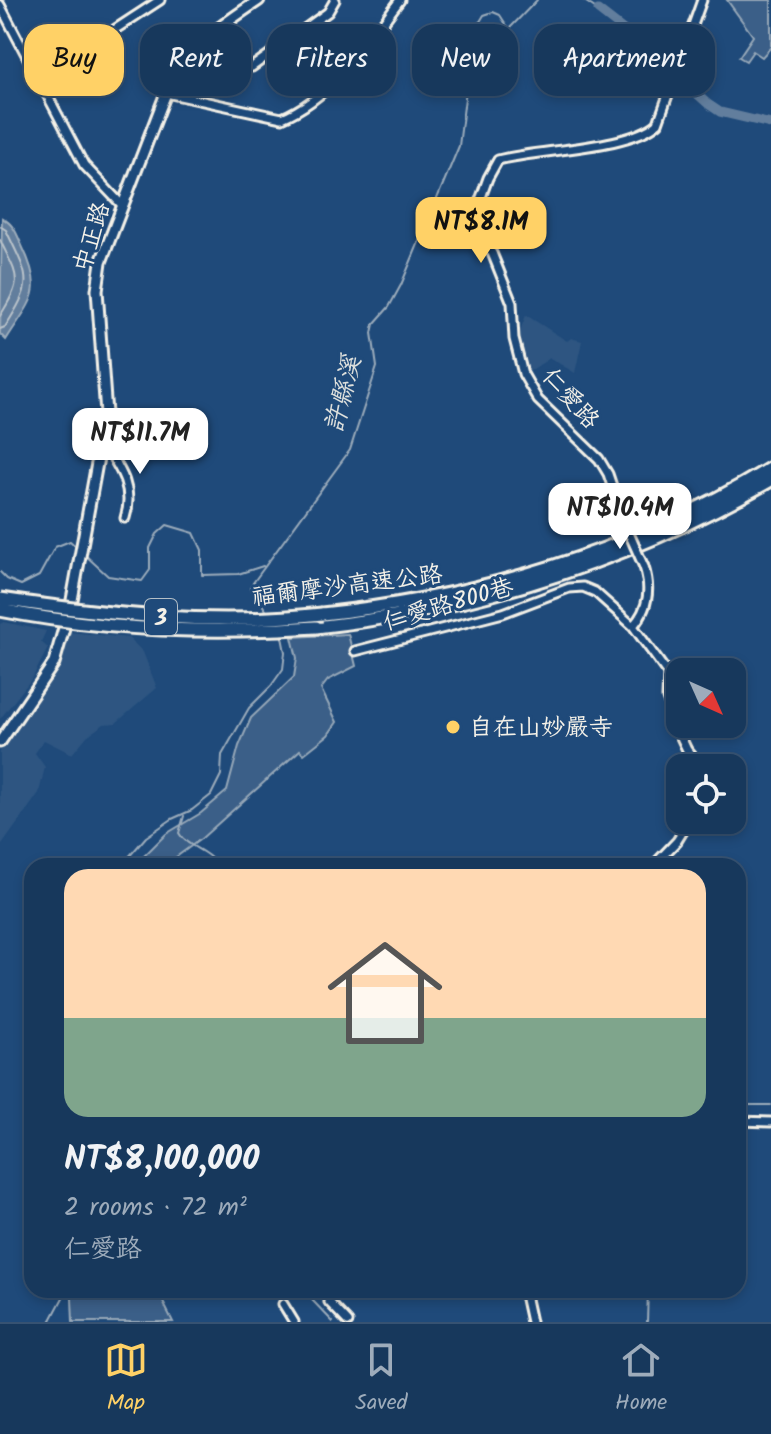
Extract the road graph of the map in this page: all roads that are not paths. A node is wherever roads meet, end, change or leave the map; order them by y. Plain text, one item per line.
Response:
1 (259, 0) edge
2 (400, 0) edge
3 (702, 0) edge
4 (158, 1) edge
5 (0, 2) edge
6 (332, 2) edge
7 (123, 24) edge
8 (226, 24) edge
9 (24, 49) edge
10 (252, 67) dead end
11 (48, 96) edge
12 (165, 96) edge
13 (180, 96) edge
14 (121, 204) junction
15 (103, 442) junction
16 (771, 468) edge
17 (771, 480) edge
18 (125, 518) dead end
19 (0, 599) edge
20 (0, 610) edge
21 (633, 626) junction
22 (355, 651) dead end
23 (0, 742) edge
24 (690, 754) edge
25 (681, 834) edge
26 (661, 858) edge
27 (746, 1121) edge
28 (771, 1122) edge
29 (331, 1298) edge
30 (526, 1298) edge
31 (283, 1304) dead end
32 (294, 1322) edge
33 (348, 1322) edge
34 (531, 1322) edge

1 - 8 main road, 中正路
2 - 13 street
3 - 21 street, 仁愛路, bridge
4 - 7 street
5 - 9 street
6 - 10 street
11 - 14 street
12 - 14 main road, 中正路
14 - 15 main road, 中正路
15 - 18 street
15 - 23 main road, 中正路
16 - 19 highway, 福爾摩沙高速公路 / 3, bridge
17 - 20 highway, 福爾摩沙高速公路 / 3, bridge
21 - 22 street, 仁愛路800巷
21 - 24 street
25 - 26 street
27 - 28 street
29 - 33 street
30 - 34 street
31 - 32 street

